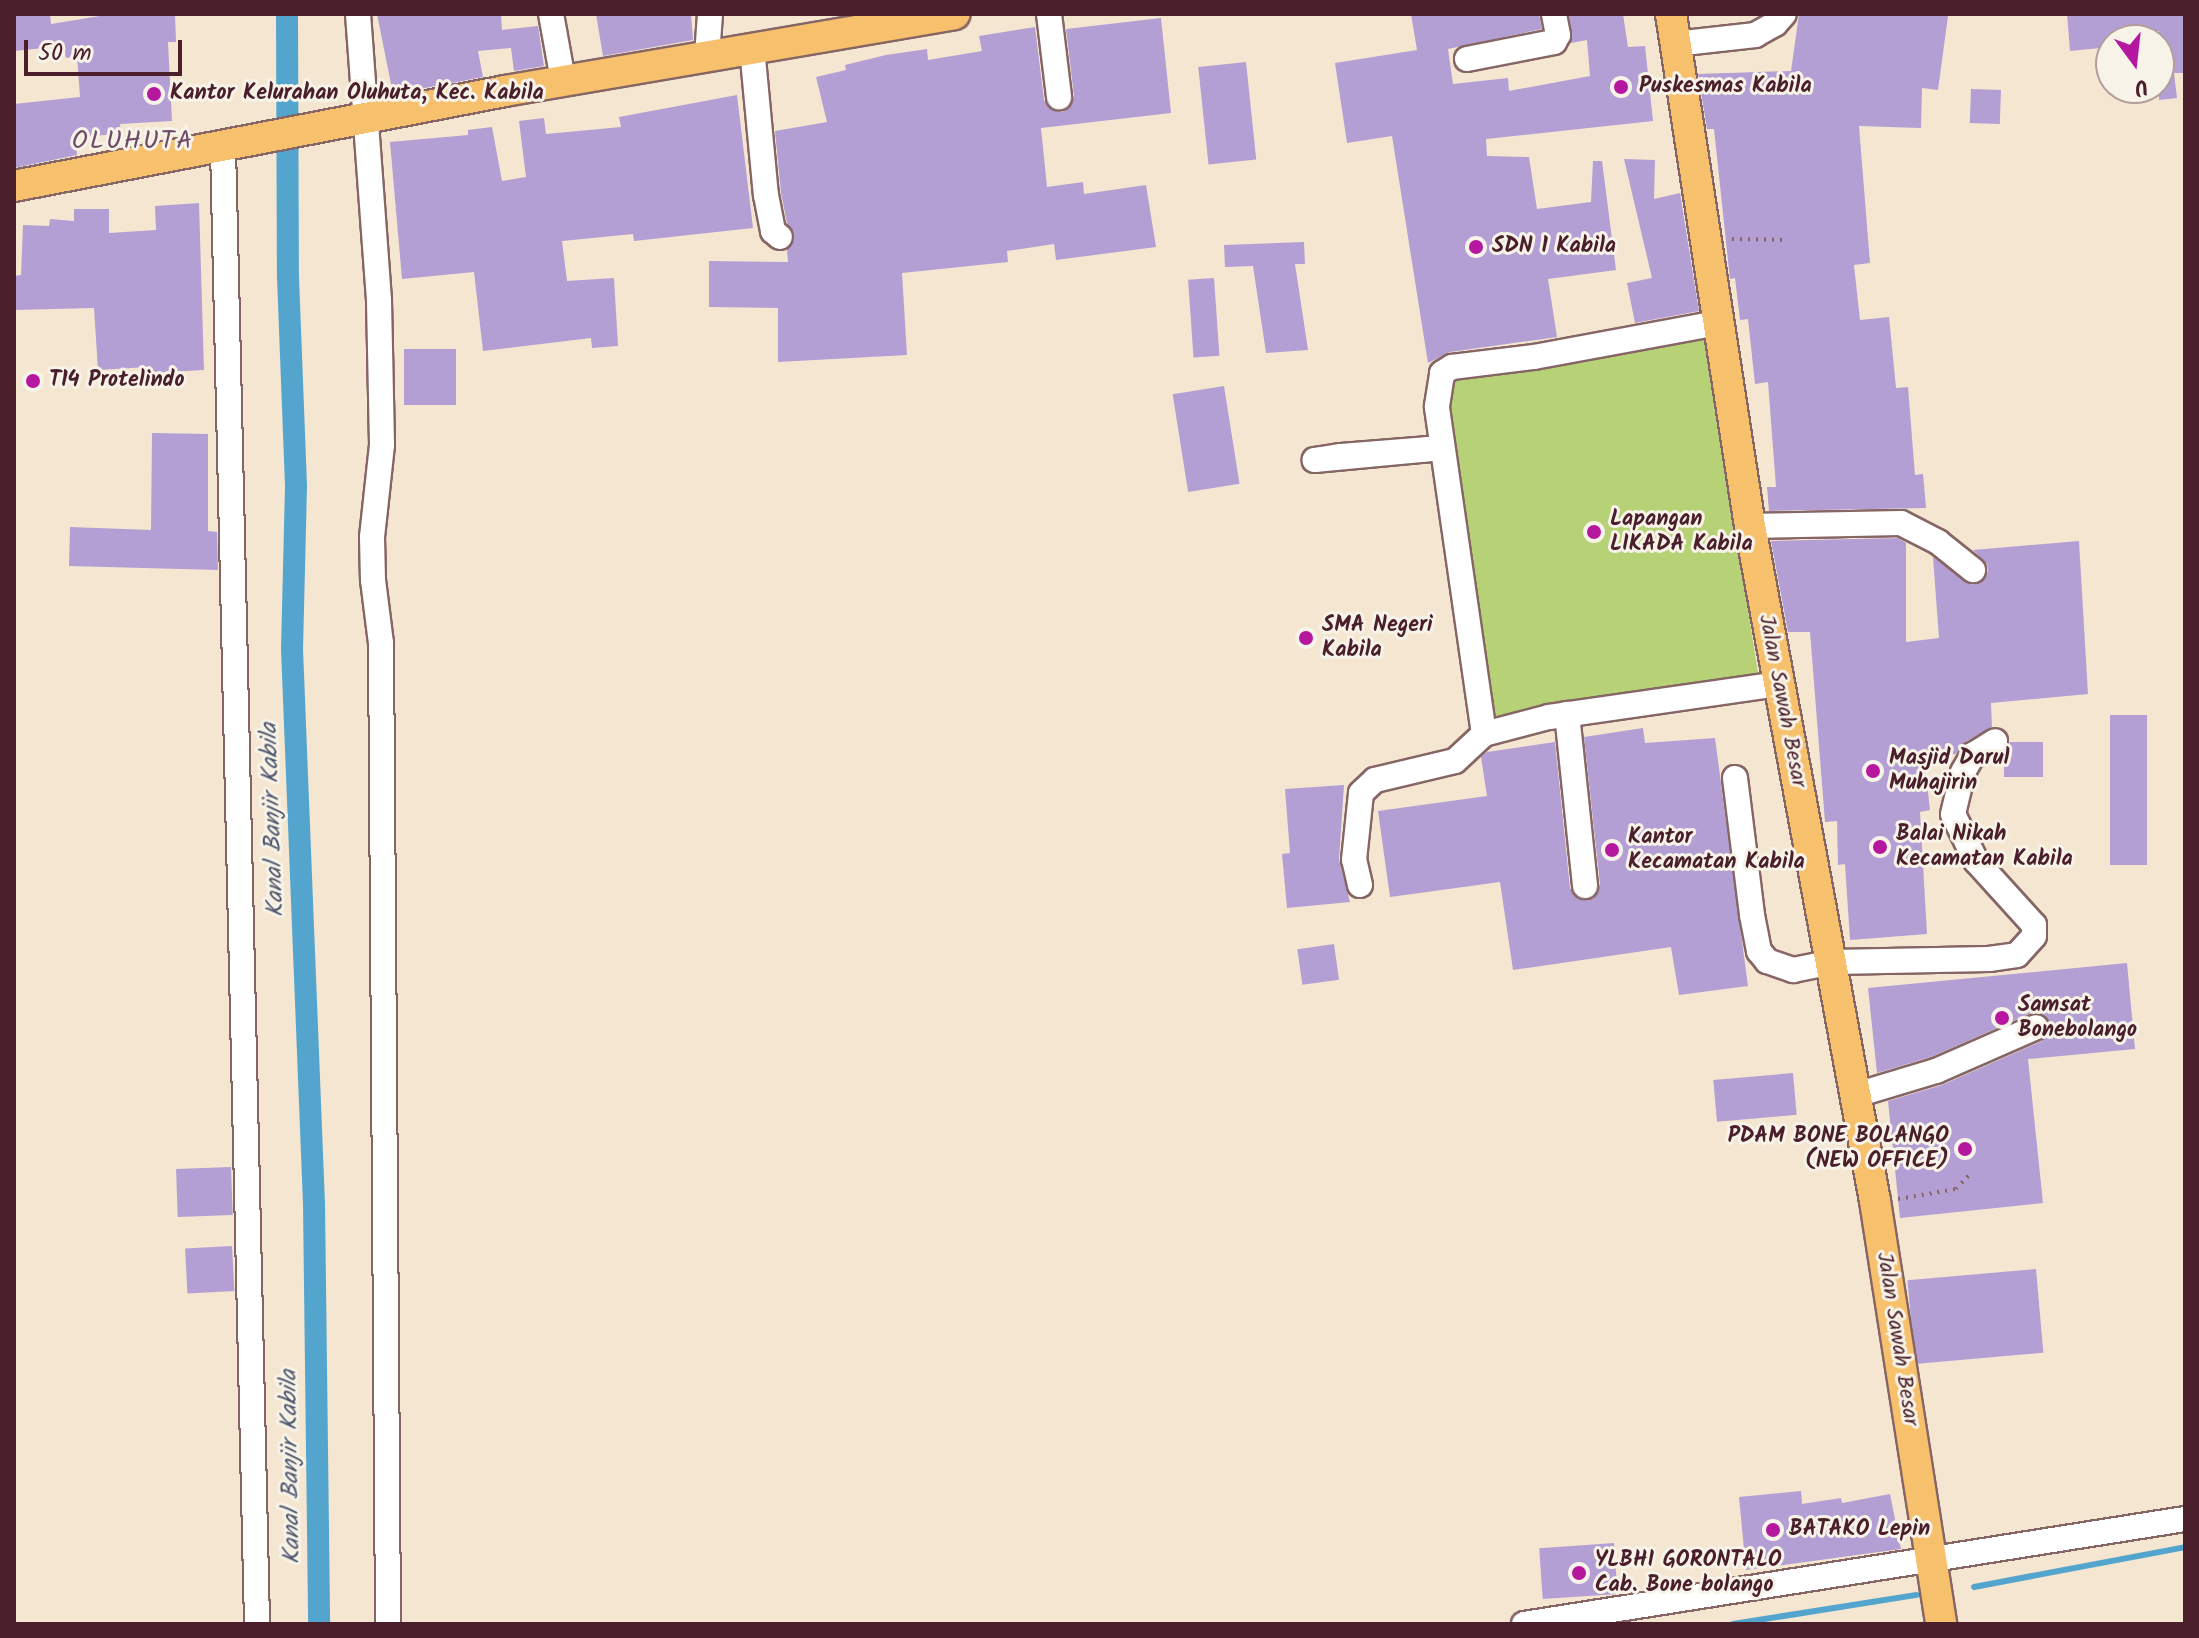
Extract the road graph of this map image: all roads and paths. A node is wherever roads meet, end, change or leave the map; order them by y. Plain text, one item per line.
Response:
1 (358, 14) edge
2 (551, 14) edge
3 (710, 14) edge
4 (954, 14) edge
5 (1049, 14) edge
6 (1554, 14) edge
7 (1671, 14) edge
8 (1784, 14) edge
9 (1675, 44) junction
10 (752, 48) junction
11 (707, 56) junction
12 (1467, 59) dead end
13 (563, 80) junction
14 (1059, 97) dead end
15 (361, 118) junction
16 (228, 146) junction
17 (14, 186) edge
18 (780, 237) dead end
19 (1705, 239) junction
20 (1788, 240) dead end
21 (1717, 323) junction
22 (1750, 526) junction
23 (1973, 570) dead end
24 (1778, 684) junction
25 (1567, 714) junction
26 (1484, 734) junction
27 (1995, 741) dead end
28 (1735, 778) dead end
29 (1360, 885) dead end
30 (1585, 886) dead end
31 (1833, 962) junction
32 (2036, 1027) dead end
33 (1856, 1095) junction
34 (1969, 1175) dead end
35 (1875, 1201) junction
36 (2185, 1519) edge
37 (1932, 1562) junction
38 (257, 1624) edge
39 (388, 1624) edge
40 (1524, 1624) edge
41 (1941, 1624) edge

1 - 15 street
2 - 13 street
3 - 11 street
4 - 10 main road
5 - 14 street
6 - 12 street
7 - 9 main road, Jalan Sawah Besar
8 - 9 street
9 - 19 main road, Jalan Sawah Besar
10 - 11 main road
10 - 18 street
11 - 13 main road
13 - 15 main road
15 - 16 main road
15 - 39 street
16 - 17 main road
16 - 38 street
19 - 20 path
19 - 21 main road, Jalan Sawah Besar
21 - 22 main road, Jalan Sawah Besar
21 - 26 street
22 - 23 street
22 - 24 main road, Jalan Sawah Besar
24 - 25 street
24 - 31 main road, Jalan Sawah Besar
25 - 26 street
25 - 30 street
26 - 29 street
27 - 31 street
28 - 31 street
31 - 33 main road, Jalan Sawah Besar
32 - 33 street
33 - 35 main road, Jalan Sawah Besar
34 - 35 path
35 - 37 main road, Jalan Sawah Besar
36 - 37 street
37 - 40 street
37 - 41 main road, Jalan Sawah Besar

